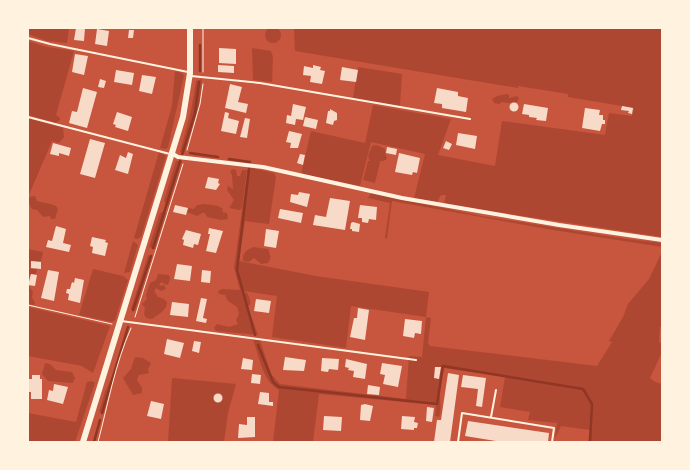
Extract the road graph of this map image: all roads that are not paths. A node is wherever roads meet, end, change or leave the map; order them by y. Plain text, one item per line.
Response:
1 (190, 28) edge
2 (28, 38) edge
3 (190, 74) junction
4 (28, 117) edge
5 (470, 120) dead end
6 (175, 155) junction
7 (662, 240) edge
8 (120, 323) junction
9 (416, 360) dead end
10 (496, 390) dead end
11 (491, 418) junction
12 (83, 442) edge
13 (458, 442) edge
14 (552, 442) edge

1 - 3 main road
2 - 3 lane
3 - 5 lane
3 - 6 main road
4 - 6 lane
6 - 7 street
6 - 8 main road
8 - 9 lane
8 - 12 main road
10 - 11 lane
11 - 13 lane
11 - 14 lane

